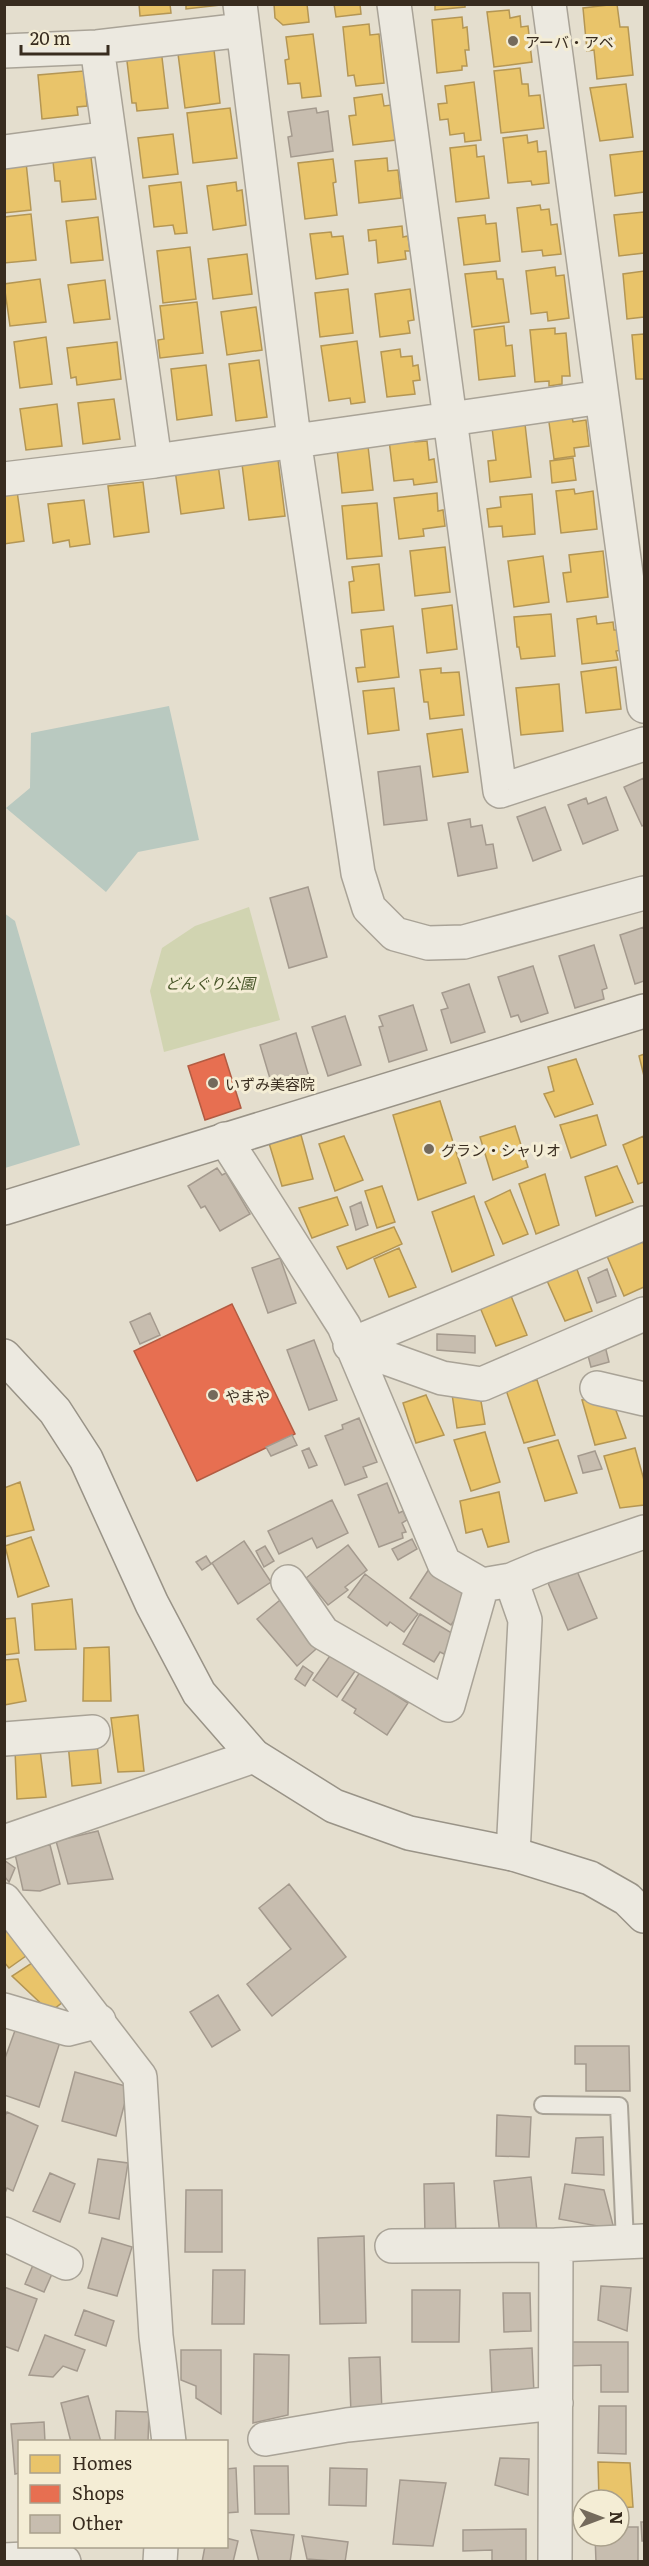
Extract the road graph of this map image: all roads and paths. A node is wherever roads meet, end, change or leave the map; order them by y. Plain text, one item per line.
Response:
1 (394, 4) edge
2 (549, 4) edge
3 (242, 17) edge
4 (98, 47) junction
5 (4, 51) edge
6 (110, 138) junction
7 (4, 152) edge
8 (602, 397) junction
9 (450, 419) junction
10 (294, 439) junction
11 (154, 461) junction
12 (4, 479) edge
13 (645, 706) edge
14 (645, 744) edge
15 (645, 893) edge
16 (645, 1011) edge
17 (225, 1139) junction
18 (4, 1208) edge
19 (645, 1223) edge
20 (645, 1314) edge
21 (350, 1345) junction
22 (4, 1356) edge
23 (597, 1388) dead end
24 (645, 1399) edge
25 (645, 1532) edge
26 (288, 1582) dead end
27 (496, 1582) junction
28 (93, 1732) dead end
29 (4, 1739) edge
30 (254, 1756) junction
31 (4, 1842) edge
32 (513, 1854) junction
33 (4, 1900) edge
34 (645, 1916) edge
35 (4, 2010) edge
36 (99, 2021) junction
37 (543, 2104) dead end
38 (4, 2234) edge
39 (635, 2242) edge
40 (556, 2245) junction
41 (392, 2246) dead end
42 (66, 2263) dead end
43 (556, 2403) junction
44 (265, 2439) dead end
45 (169, 2440) edge
46 (4, 2560) edge
47 (64, 2562) edge
48 (555, 2562) edge

1 - 9 street
2 - 8 street
3 - 4 street
3 - 10 street
4 - 5 street
4 - 6 street
6 - 7 street
6 - 11 street
8 - 9 street
8 - 13 street
9 - 10 street
9 - 14 street
10 - 11 street
10 - 15 street
11 - 12 street
16 - 17 street
17 - 18 street
17 - 21 street
19 - 21 street
20 - 21 street
21 - 27 street
22 - 30 street
23 - 24 street
25 - 27 street
26 - 27 street
27 - 32 street
28 - 29 street
30 - 31 street
30 - 32 street
32 - 34 street
33 - 36 street
35 - 36 street
36 - 45 street
37 - 39 lane
38 - 42 street
39 - 40 street
40 - 41 street
40 - 43 street
43 - 44 street
43 - 48 street
46 - 47 street

